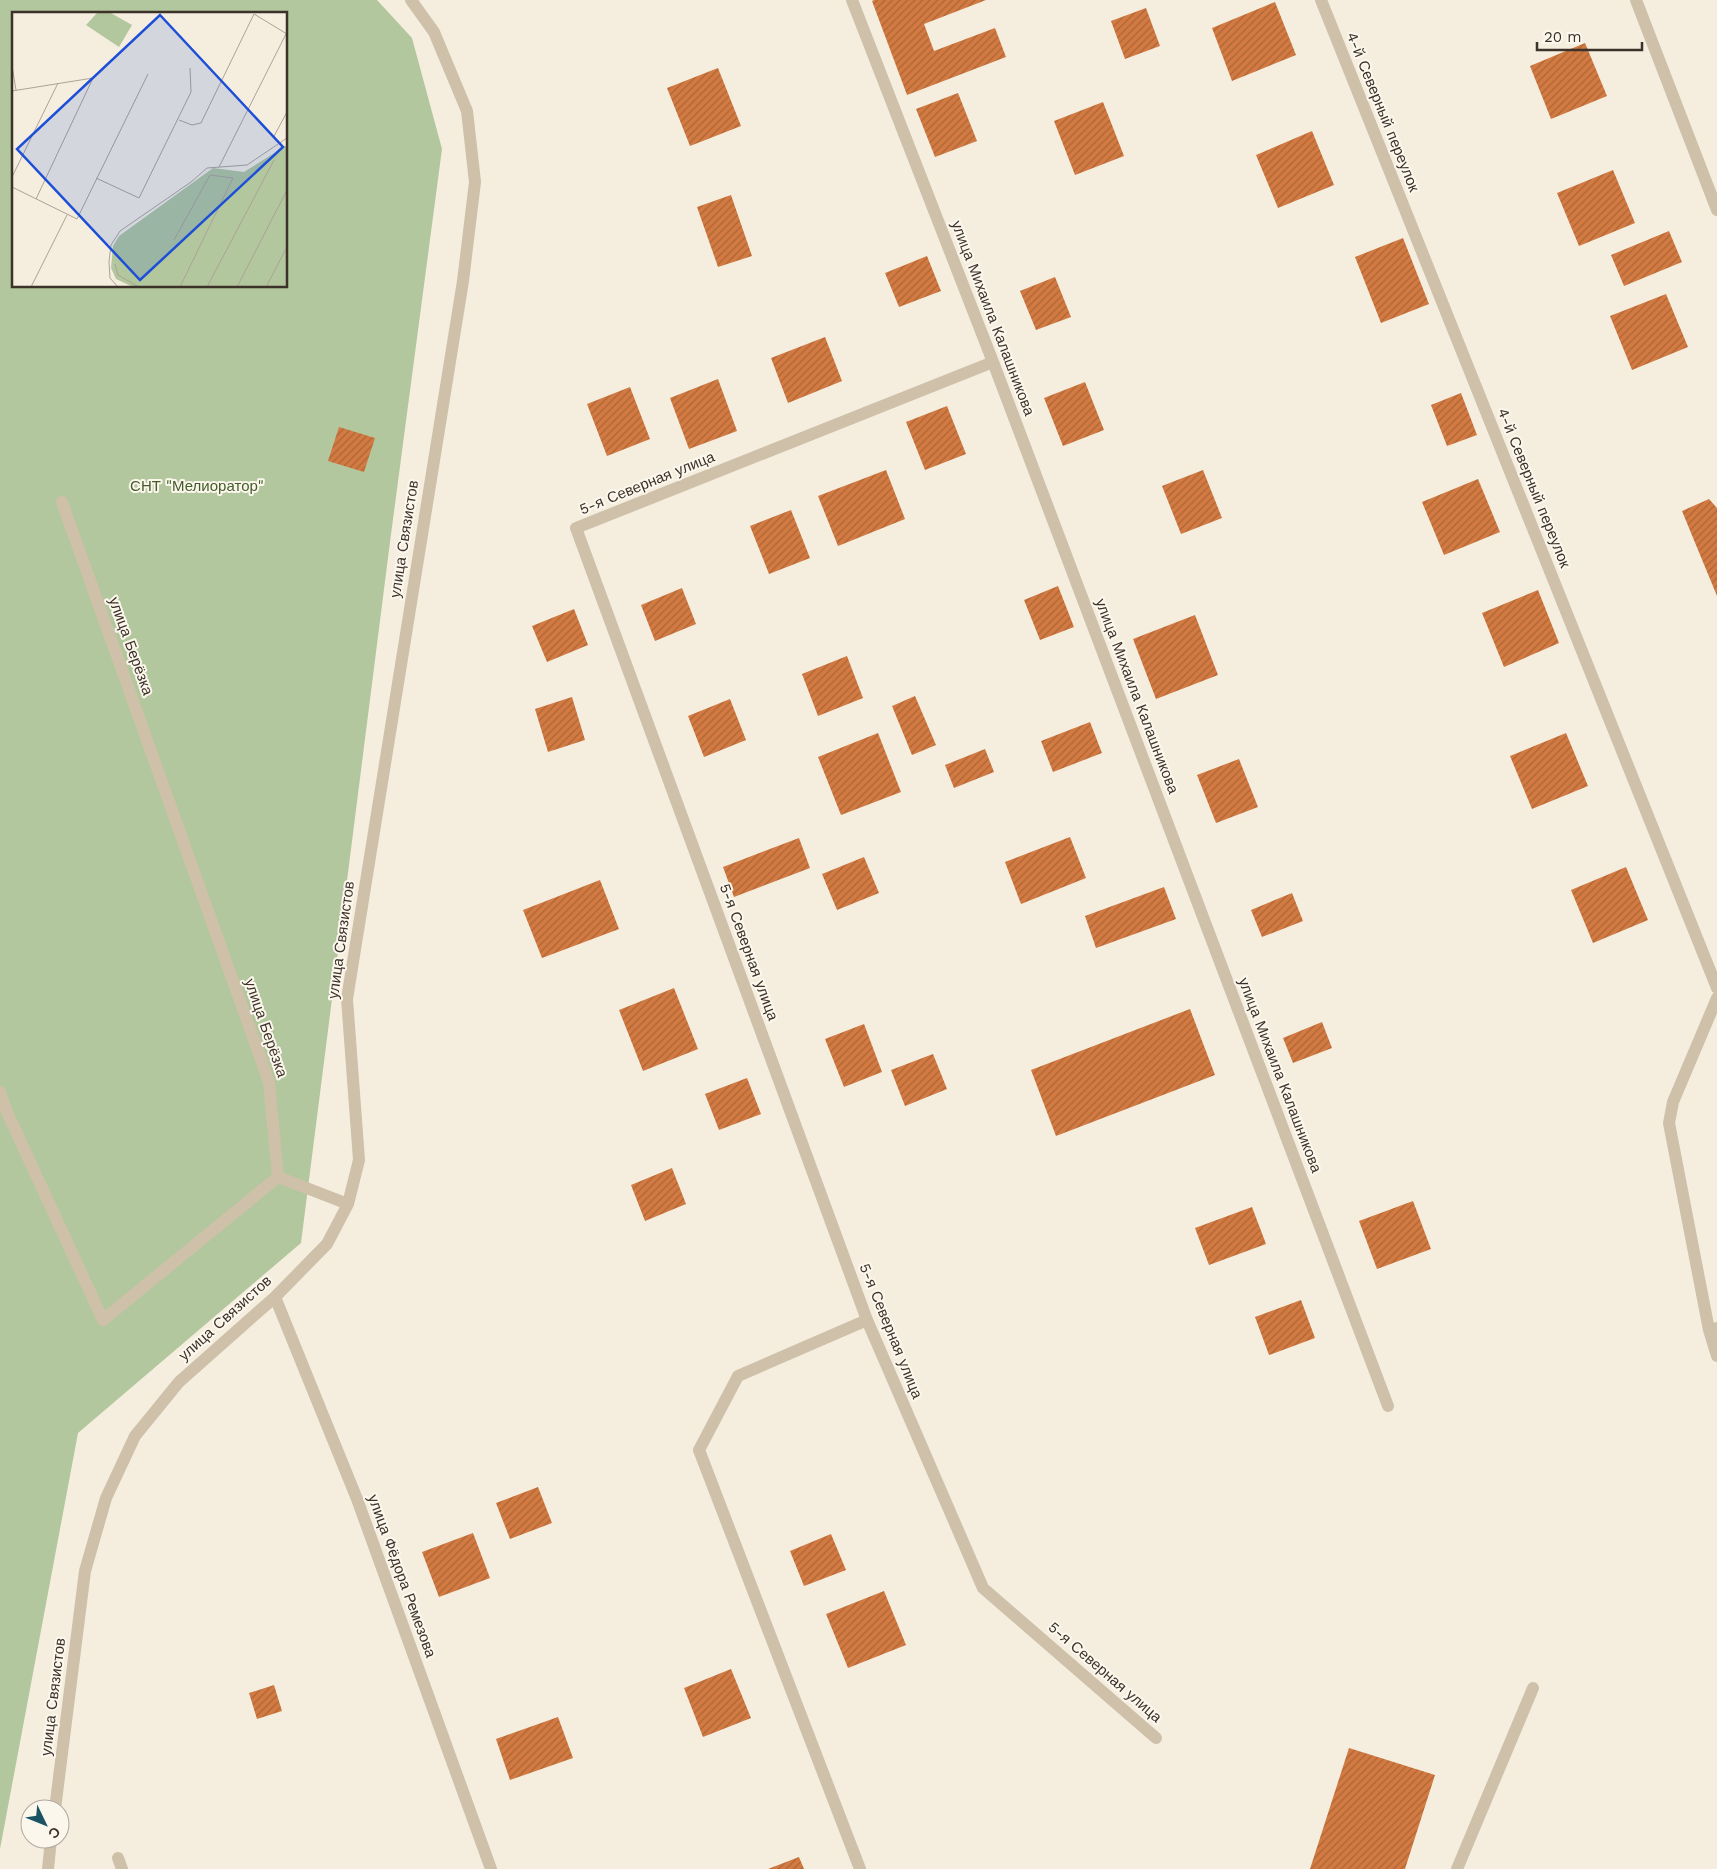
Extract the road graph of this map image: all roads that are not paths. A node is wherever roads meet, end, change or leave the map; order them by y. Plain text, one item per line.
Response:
1 (411, 0) edge
2 (852, 0) edge
3 (1321, 0) edge
4 (1636, 0) edge
5 (1717, 210) edge
6 (993, 362) junction
7 (62, 502) dead end
8 (1717, 988) edge
9 (1717, 998) edge
10 (0, 1092) edge
11 (278, 1176) junction
12 (348, 1204) junction
13 (275, 1297) junction
14 (867, 1320) junction
15 (1713, 1329) edge
16 (1717, 1356) edge
17 (1388, 1406) dead end
18 (1533, 1688) dead end
19 (1156, 1738) dead end
20 (56, 1799) edge
21 (51, 1849) edge
22 (48, 1869) edge
23 (491, 1869) edge
24 (860, 1869) edge
25 (1457, 1869) edge

1 - 12 street, улица Связистов
2 - 6 street, улица Михаила Калашникова
3 - 8 street, 4-й Северный переулок
4 - 5 street
6 - 14 street, 5-я Северная улица
6 - 17 street, улица Михаила Калашникова
7 - 11 street, улица Берёзка
9 - 15 street
10 - 11 street
11 - 12 street
12 - 13 street, улица Связистов
13 - 20 street, улица Связистов
13 - 23 street, улица Фёдора Ремезова
14 - 19 street, 5-я Северная улица
14 - 24 street
15 - 16 street
18 - 25 street
21 - 22 street

